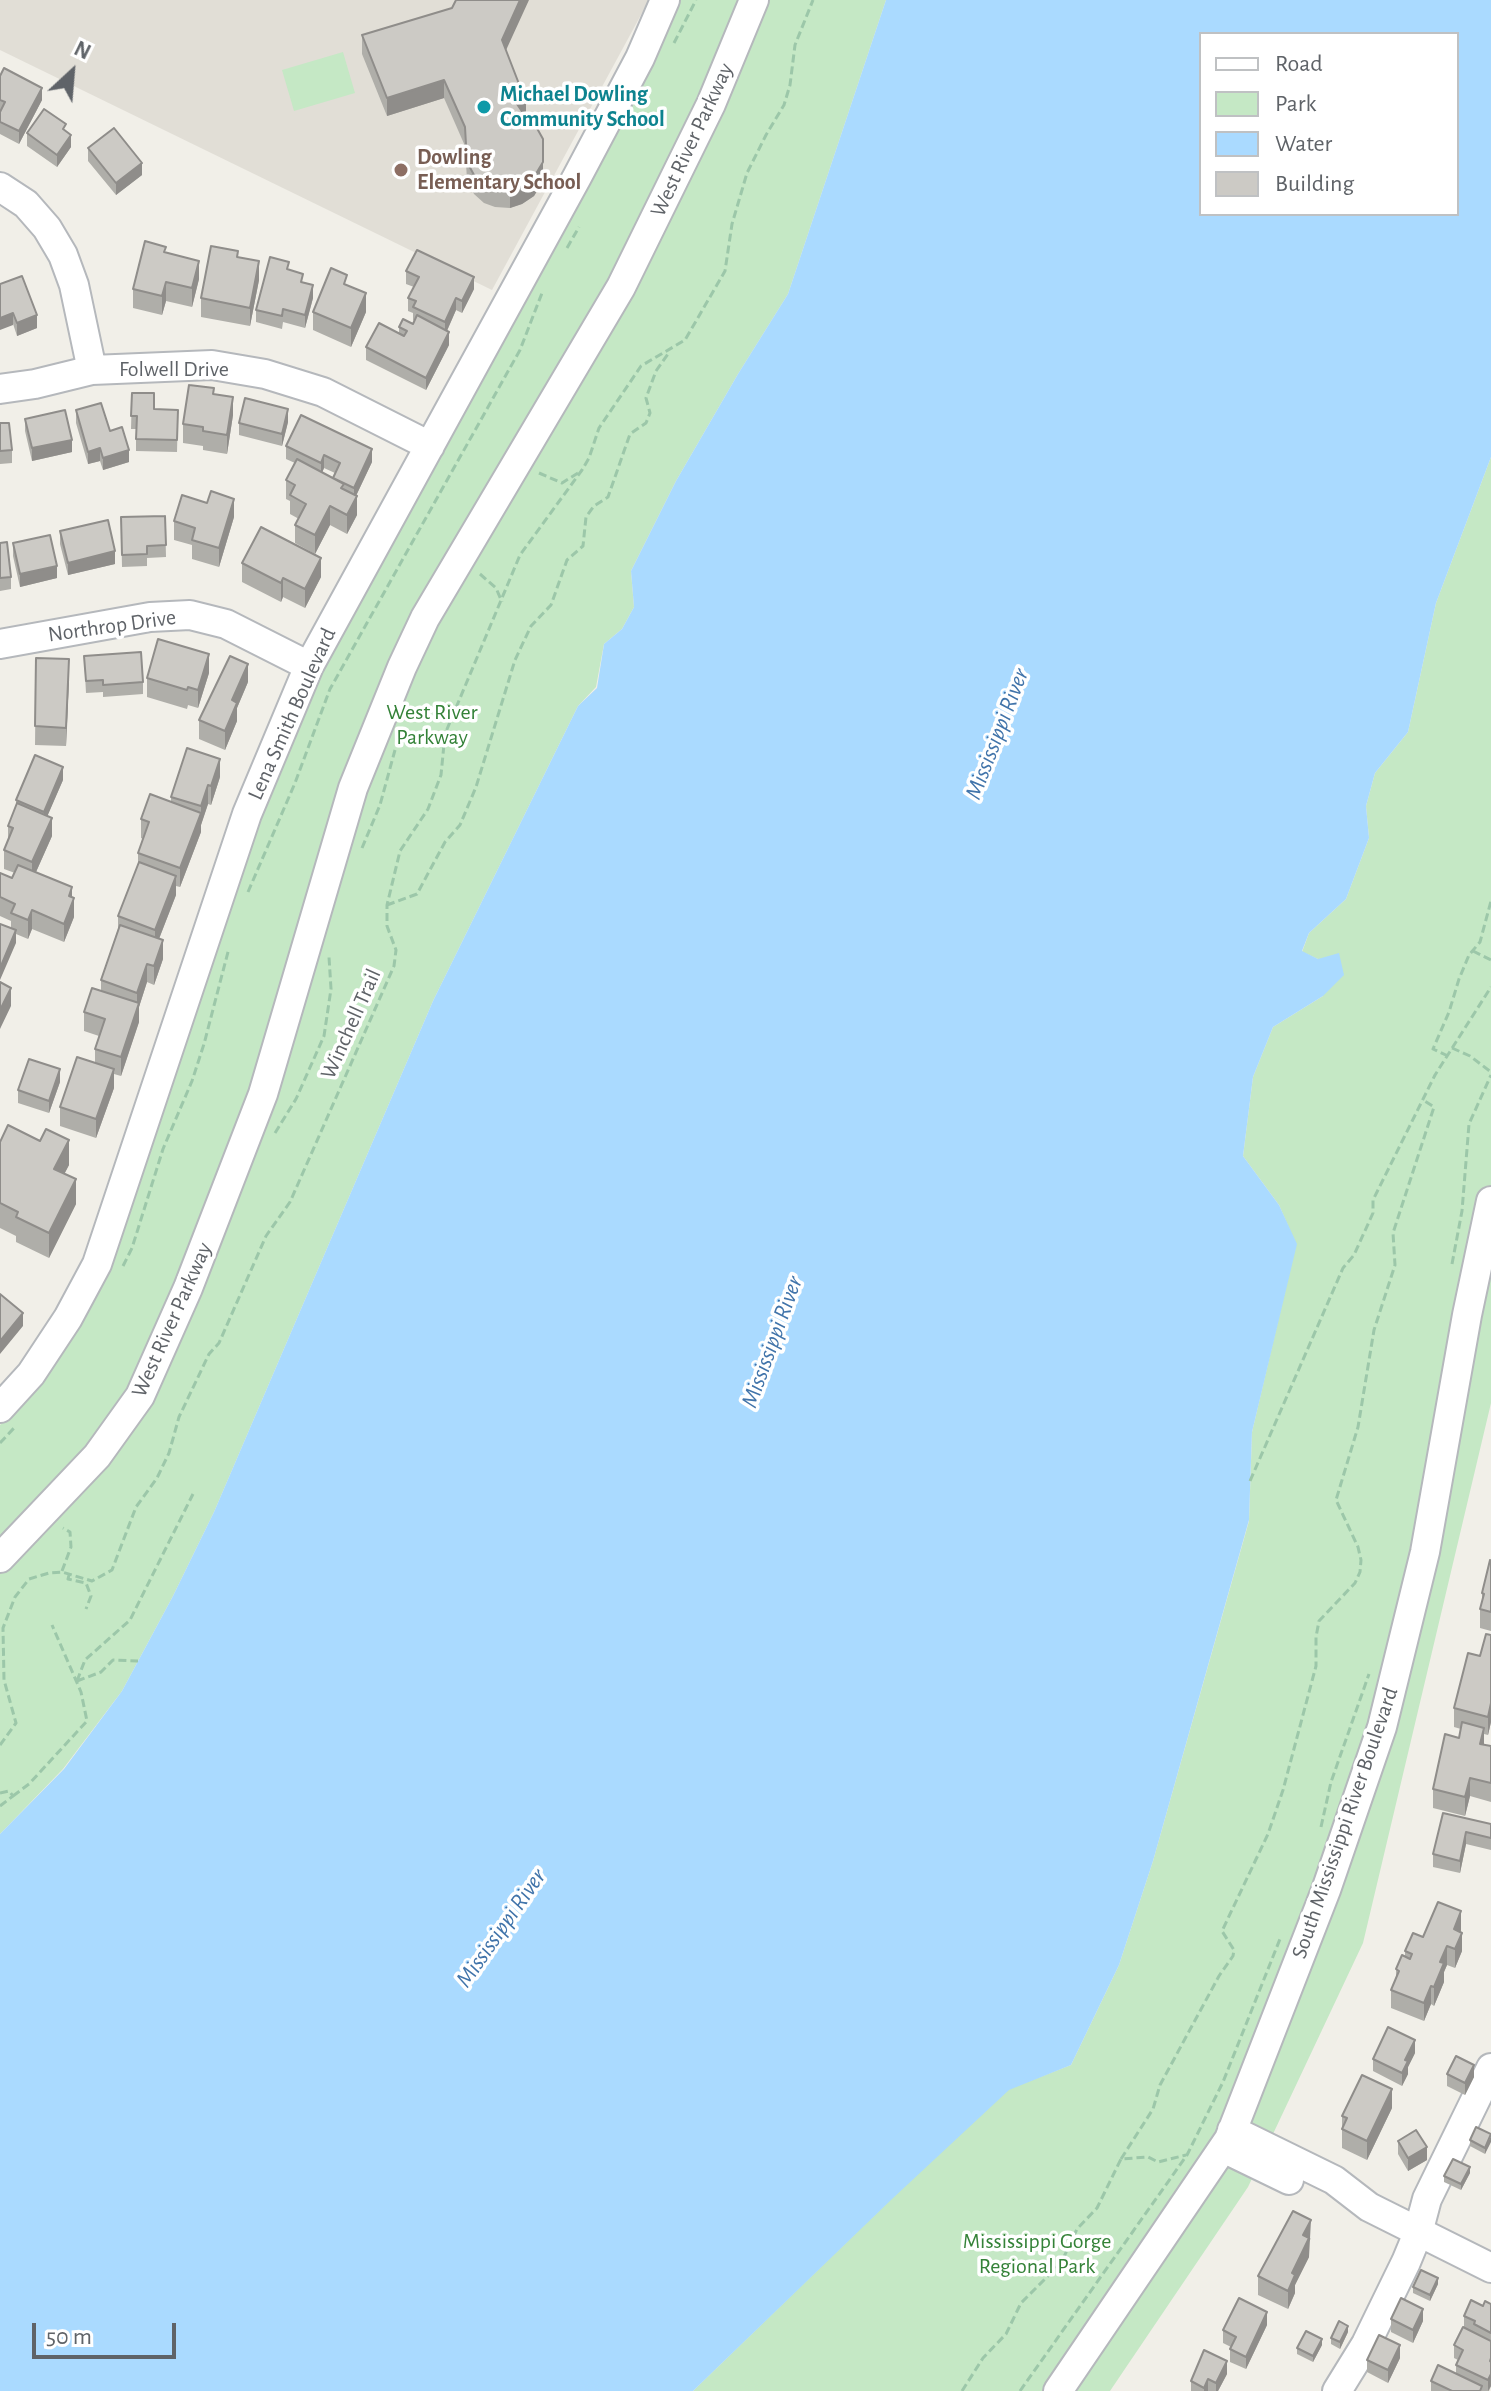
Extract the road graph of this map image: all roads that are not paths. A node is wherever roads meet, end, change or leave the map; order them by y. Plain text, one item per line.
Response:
1 (665, 0) edge
2 (754, 0) edge
3 (0, 187) edge
4 (92, 370) junction
5 (0, 389) edge
6 (430, 446) junction
7 (0, 644) edge
8 (309, 666) junction
9 (1491, 1201) edge
10 (10, 1415) edge
11 (6, 1543) edge
12 (1491, 2068) edge
13 (1228, 2139) junction
14 (1418, 2233) junction
15 (1491, 2268) edge
16 (1058, 2391) edge
17 (1337, 2391) edge

1 - 6 street, Lena Smith Boulevard
2 - 11 street, West River Parkway
3 - 4 street
4 - 5 street, Folwell Drive
4 - 6 street, Folwell Drive
6 - 8 street, Lena Smith Boulevard
7 - 8 street, Northrop Drive
8 - 10 street, Lena Smith Boulevard
9 - 13 street, South Mississippi River Boulevard
12 - 14 street
13 - 14 street
13 - 16 street, South Mississippi River Boulevard
14 - 15 street
14 - 17 street

